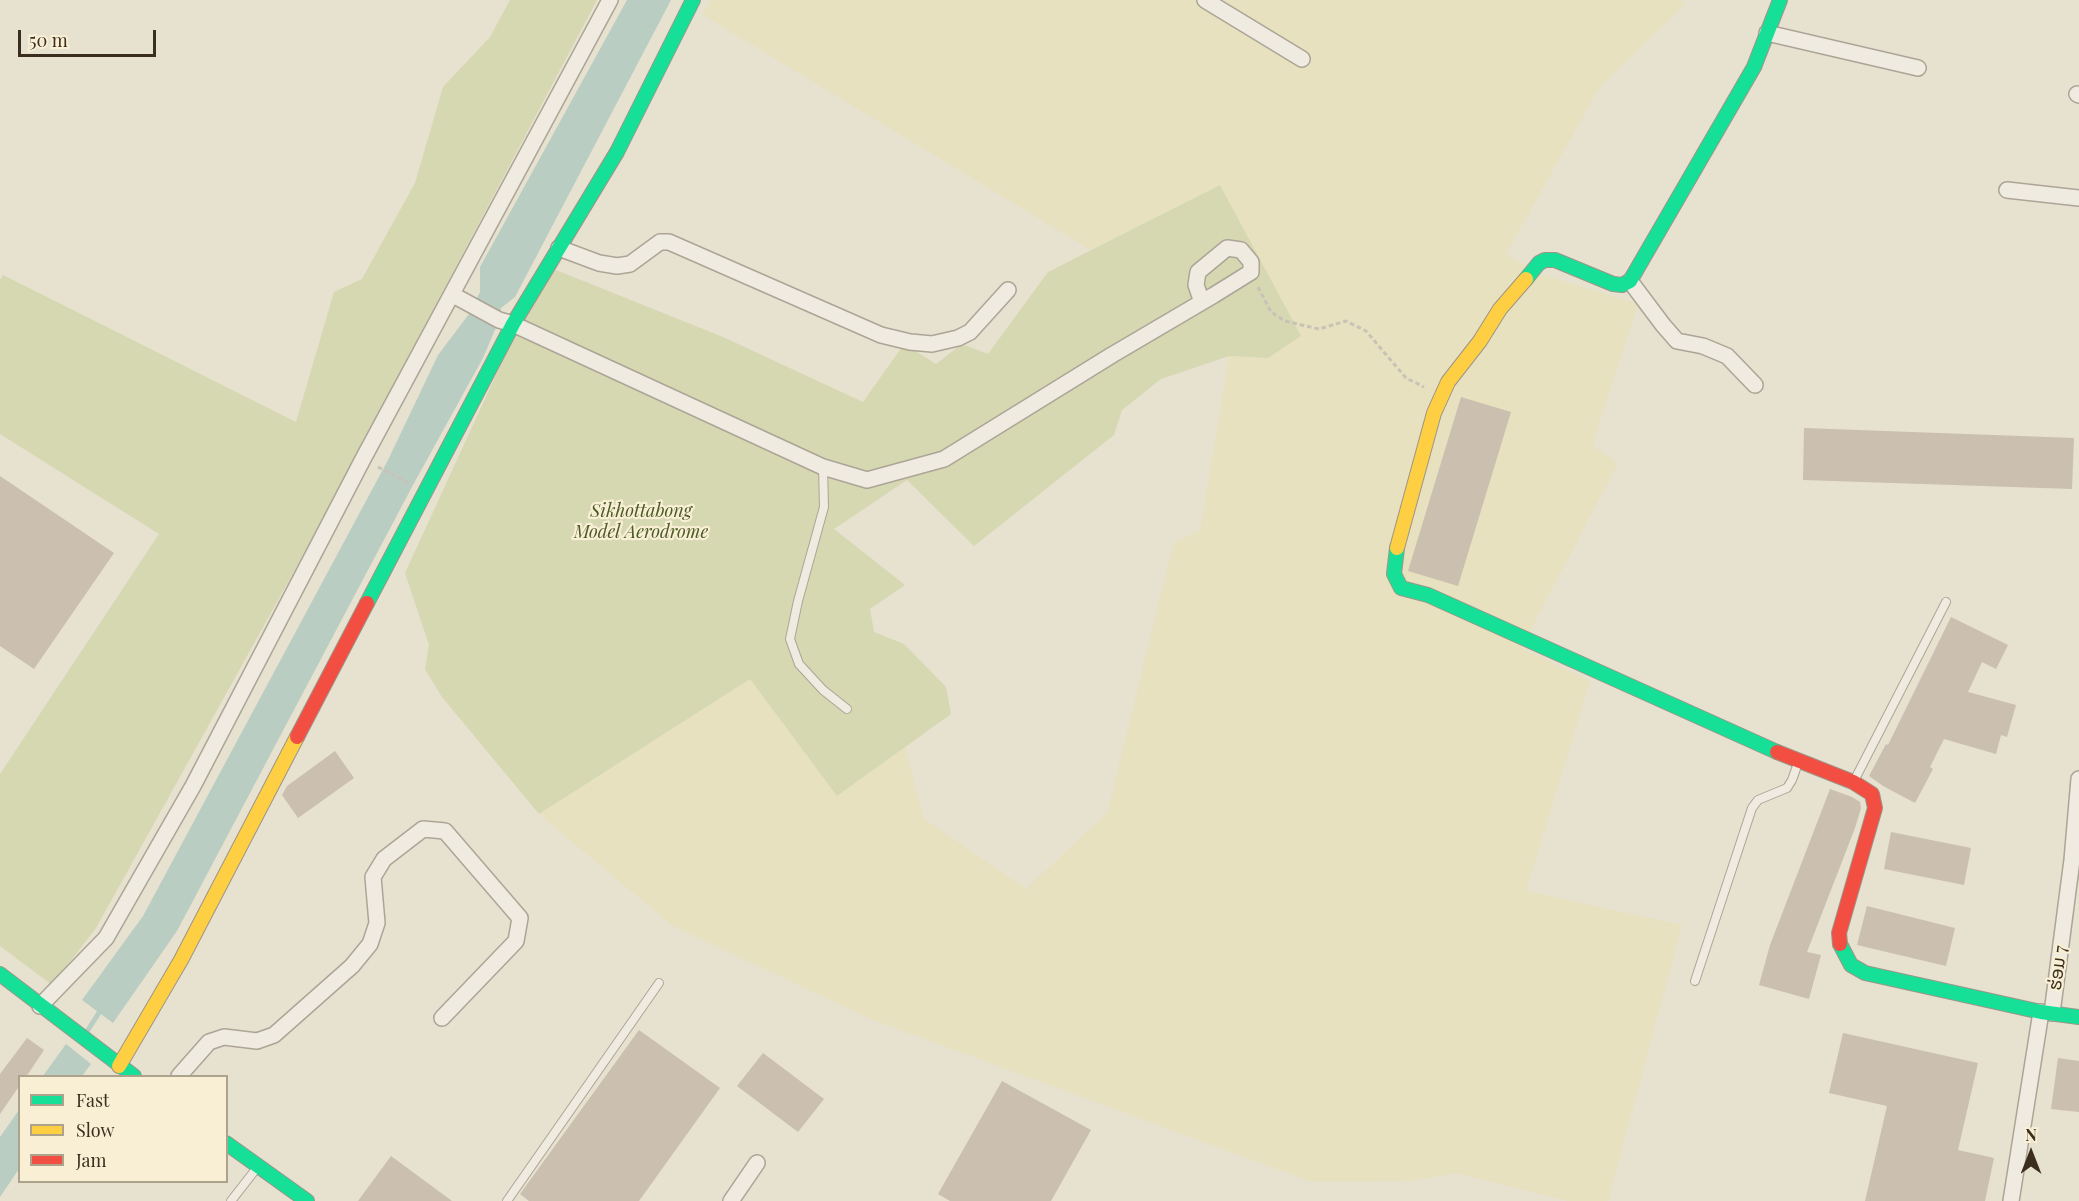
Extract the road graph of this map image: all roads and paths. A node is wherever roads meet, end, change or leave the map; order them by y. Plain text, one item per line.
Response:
1 (610, 0) edge
2 (693, 0) edge
3 (1205, 0) edge
4 (1780, 0) edge
5 (1767, 33) junction
6 (1302, 59) dead end
7 (1918, 68) dead end
8 (2007, 190) dead end
9 (2079, 198) edge
10 (560, 248) junction
11 (1251, 272) junction
12 (1630, 281) junction
13 (1008, 290) dead end
14 (459, 299) junction
15 (1202, 302) junction
16 (506, 322) junction
17 (1755, 385) dead end
18 (1442, 396) junction
19 (375, 466) dead end
20 (823, 467) junction
21 (413, 485) dead end
22 (1946, 602) dead end
23 (847, 709) dead end
24 (1798, 762) junction
25 (2079, 779) edge
26 (1853, 782) junction
27 (2076, 860) edge
28 (0, 974) edge
29 (1695, 981) dead end
30 (659, 984) dead end
31 (40, 1006) junction
32 (2046, 1012) junction
33 (2079, 1017) edge
34 (442, 1018) dead end
35 (117, 1064) junction
36 (131, 1075) edge
37 (181, 1075) edge
38 (228, 1144) edge
39 (758, 1163) dead end
40 (259, 1166) junction
41 (231, 1201) edge
42 (307, 1201) edge
43 (507, 1201) edge
44 (731, 1201) edge
45 (2011, 1201) edge

1 - 14 street
2 - 10 street
3 - 6 street
4 - 5 street
5 - 7 street
5 - 12 street
8 - 9 street
10 - 13 street
10 - 16 street
11 - 15 street
11 - 15 street
11 - 18 path
12 - 17 street
12 - 18 street
14 - 16 street
14 - 31 street
15 - 20 street
16 - 20 street
16 - 35 street
18 - 24 street
19 - 21 path
20 - 23 lane
22 - 26 lane
24 - 26 street
24 - 29 lane
25 - 27 street, ຮ່ອມ 7
26 - 32 street
27 - 32 street, ຮ່ອມ 7
28 - 31 street
30 - 43 lane
31 - 35 street
32 - 33 street
32 - 45 street, ຮ່ອມ 7
34 - 37 street
35 - 36 street
38 - 40 street
39 - 44 street
40 - 41 lane
40 - 42 street

